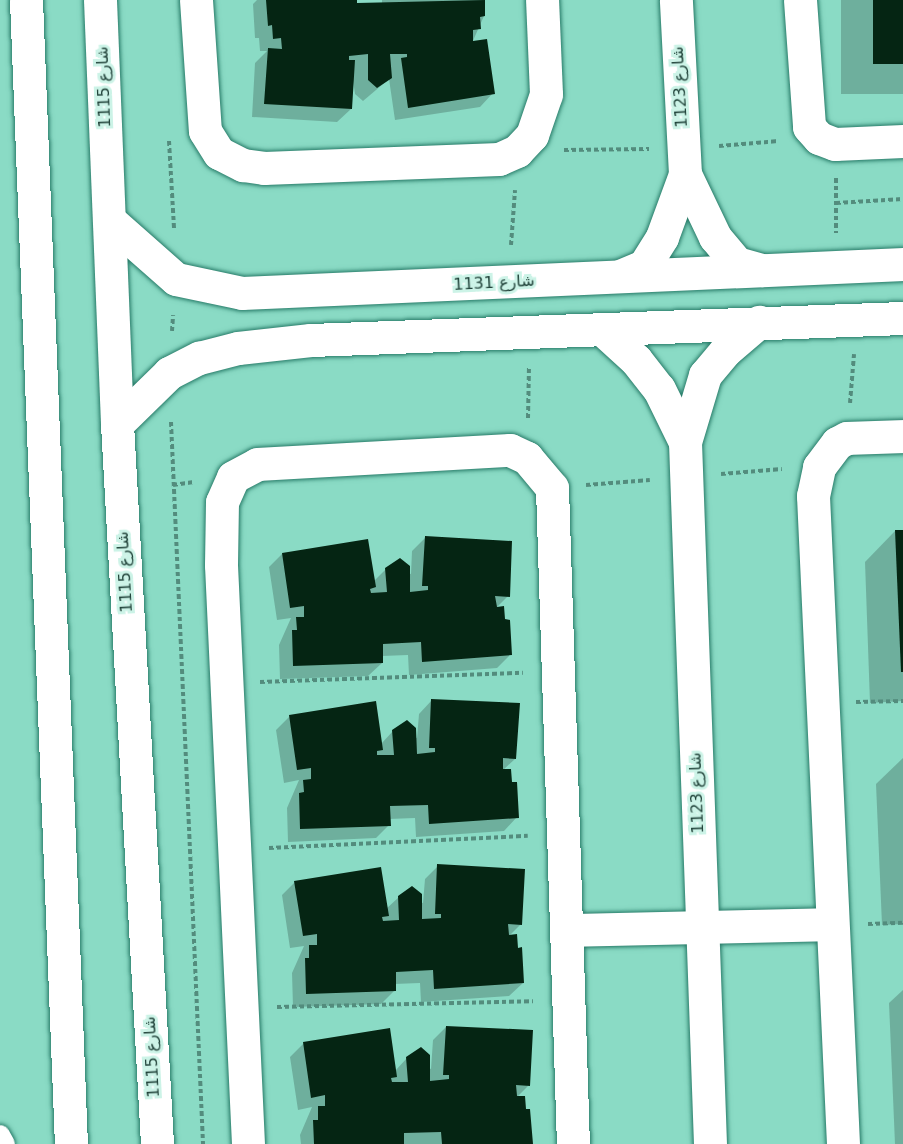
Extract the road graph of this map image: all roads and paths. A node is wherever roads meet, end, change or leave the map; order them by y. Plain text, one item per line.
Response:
1 (26, 0) edge
2 (100, 0) edge
3 (196, 0) edge
4 (542, 0) edge
5 (676, 0) edge
6 (800, 0) edge
7 (169, 130) dead end
8 (903, 141) edge
9 (685, 174) junction
10 (903, 200) edge
11 (836, 203) dead end
12 (109, 220) junction
13 (903, 264) edge
14 (762, 270) junction
15 (620, 276) junction
16 (176, 279) junction
17 (903, 318) edge
18 (759, 322) junction
19 (602, 329) junction
20 (169, 373) junction
21 (117, 424) junction
22 (903, 436) edge
23 (685, 442) junction
24 (559, 672) junction
25 (227, 684) junction
26 (903, 701) edge
27 (820, 704) junction
28 (565, 834) junction
29 (234, 850) junction
30 (832, 924) junction
31 (701, 928) junction
32 (568, 930) junction
33 (570, 1000) junction
34 (242, 1008) junction
35 (0, 1135) edge
36 (5, 1144) edge
37 (70, 1144) edge
38 (157, 1144) edge
39 (203, 1144) edge
40 (248, 1144) edge
41 (573, 1144) edge
42 (710, 1144) edge
43 (843, 1144) edge

1 - 37 street
2 - 12 street, شارع 1115
3 - 4 street
5 - 9 street, شارع 1123
6 - 8 street
7 - 16 path
9 - 14 street, شارع 1123
9 - 15 street, شارع 1123
10 - 11 path
12 - 16 street, شارع 1131
12 - 21 street, شارع 1115
13 - 14 street, شارع 1131
14 - 15 street, شارع 1131
15 - 16 street, شارع 1131
16 - 20 path
17 - 18 street
18 - 19 street
18 - 23 street, شارع 1123
19 - 20 street
19 - 23 street, شارع 1123
20 - 21 street
20 - 39 path
21 - 38 street, شارع 1115
22 - 27 street
23 - 31 street, شارع 1123
24 - 25 path
24 - 25 street
24 - 28 street
25 - 29 street
26 - 27 path
27 - 30 street
28 - 29 path
28 - 32 street
29 - 34 street
30 - 31 street
30 - 43 street
31 - 32 street
31 - 42 street, شارع 1123
32 - 33 street
33 - 34 path
33 - 41 street
34 - 40 street
35 - 36 lane

